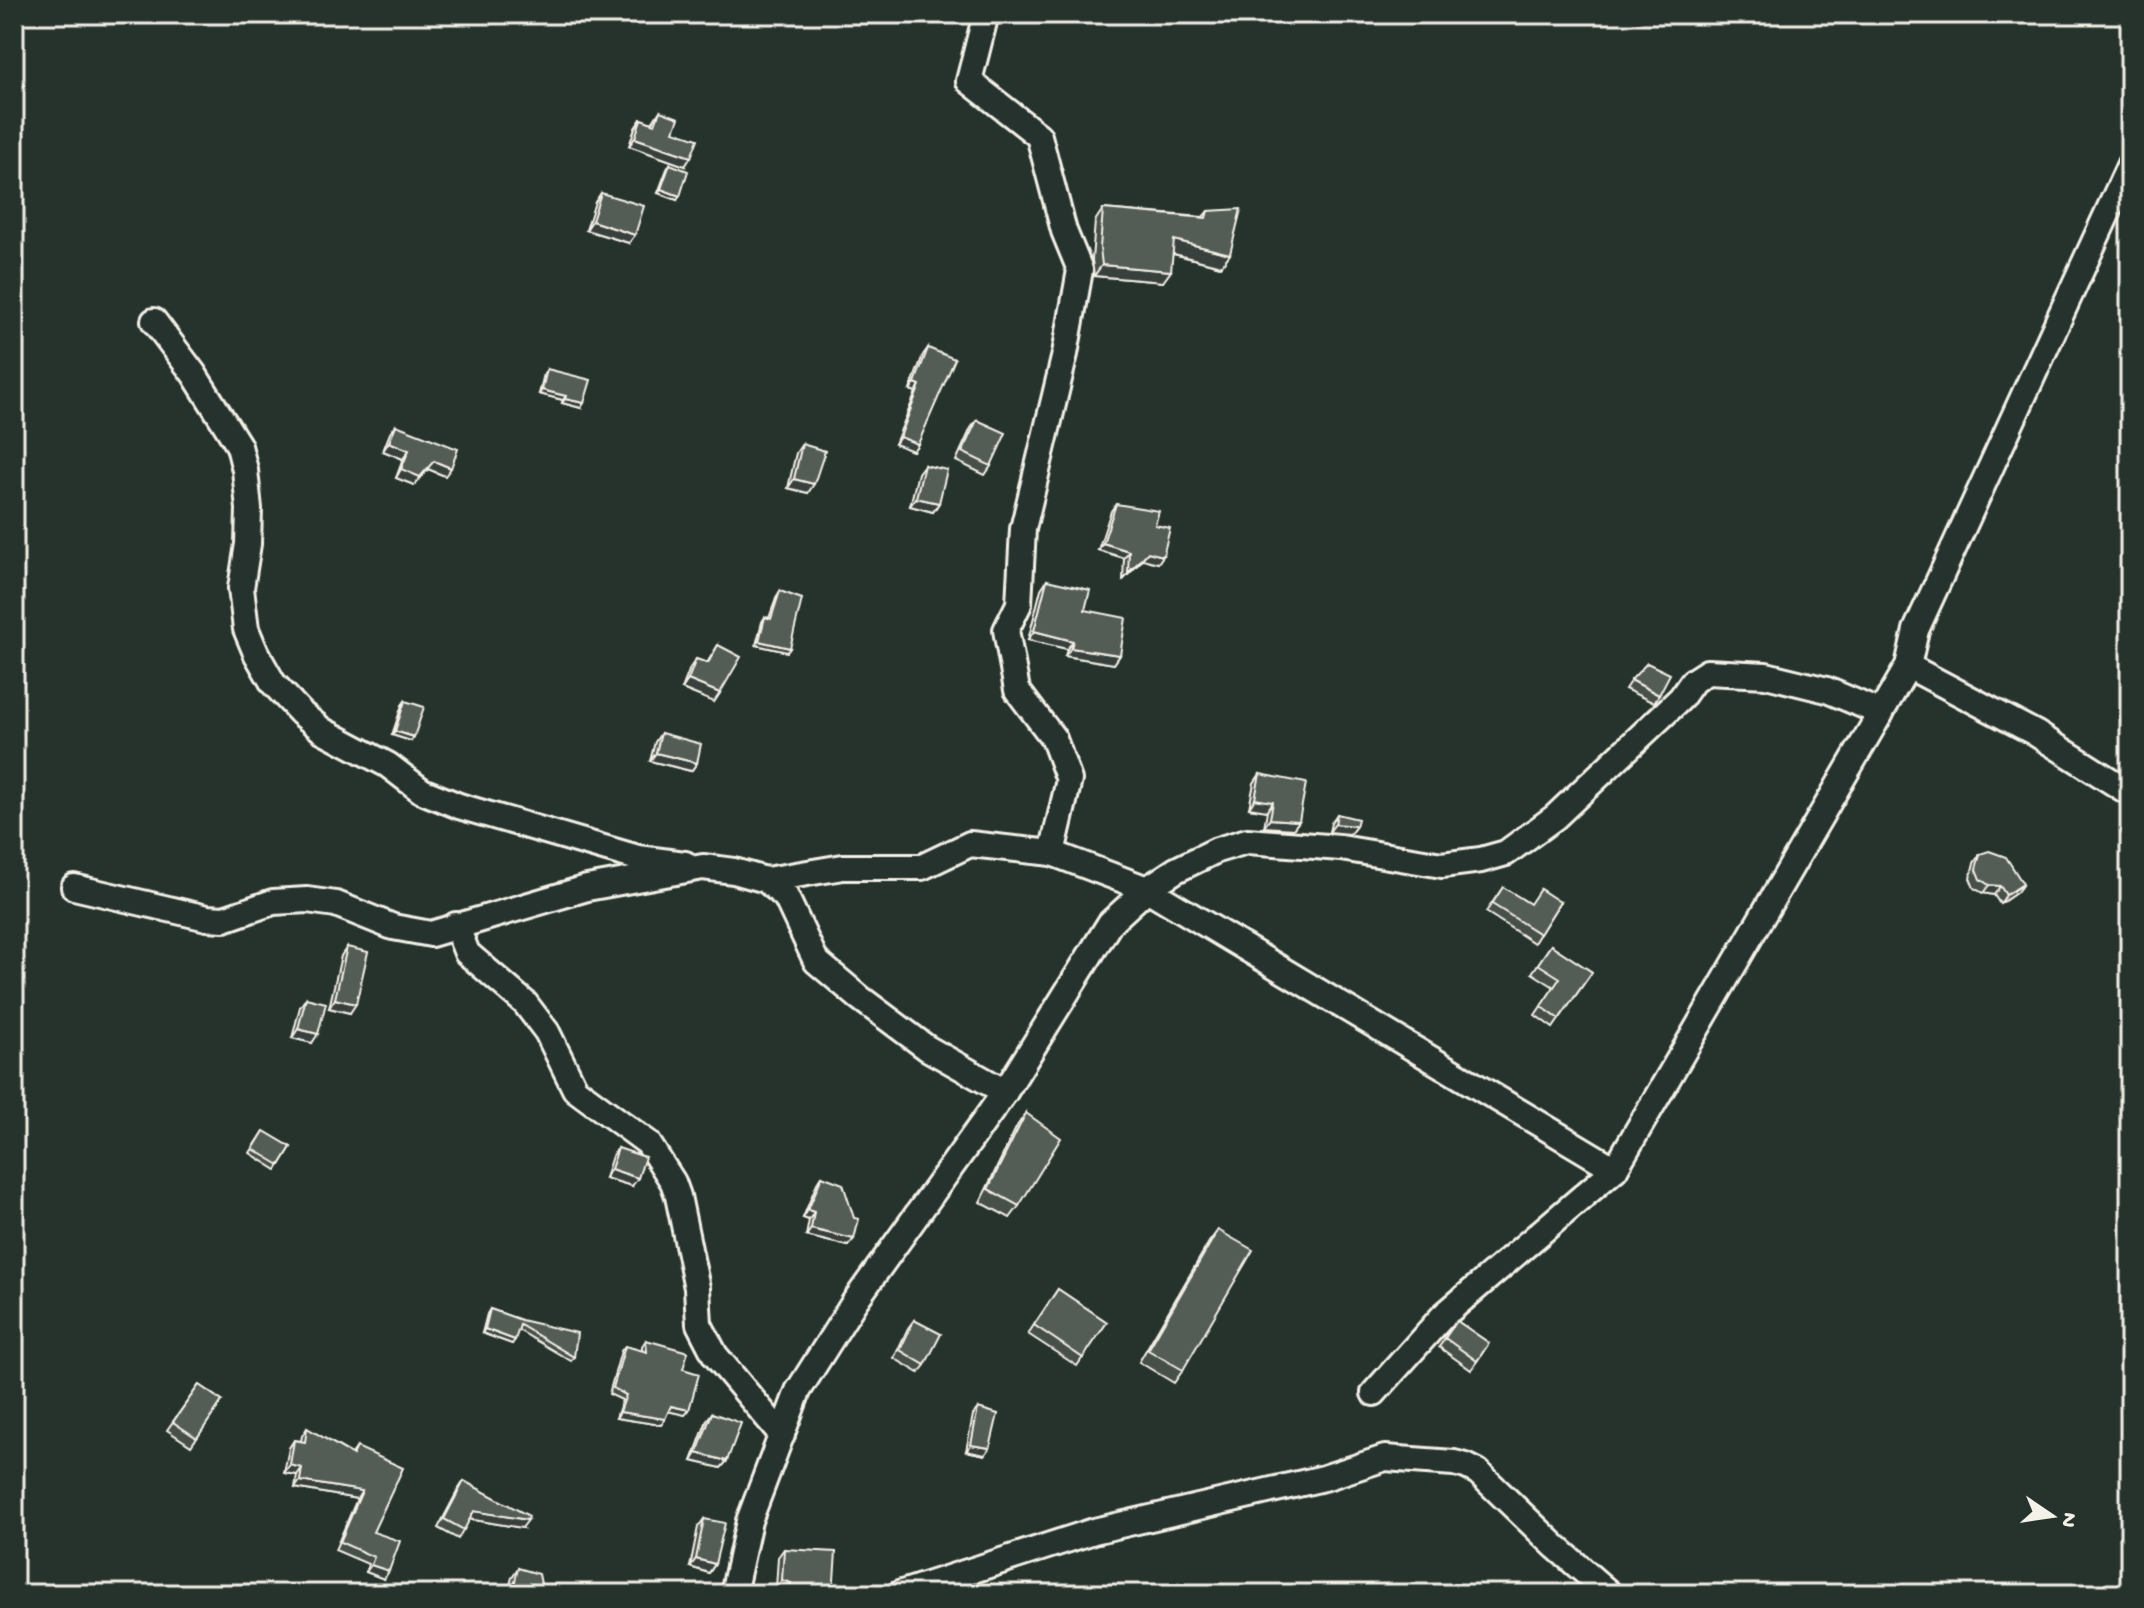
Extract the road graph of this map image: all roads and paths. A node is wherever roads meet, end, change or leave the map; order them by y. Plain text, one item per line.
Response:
1 (986, 14) edge
2 (2130, 164) edge
3 (154, 321) dead end
4 (1908, 666) junction
5 (1881, 713) junction
6 (2130, 793) edge
7 (1052, 853) junction
8 (703, 867) junction
9 (766, 880) junction
10 (74, 887) dead end
11 (1147, 889) junction
12 (456, 925) junction
13 (1005, 1092) junction
14 (1615, 1169) junction
15 (1374, 1393) dead end
16 (782, 1435) junction
17 (733, 1594) edge
18 (899, 1594) edge
19 (1610, 1594) edge

1 - 7 street
2 - 4 street
3 - 8 street
4 - 5 street
4 - 6 street
5 - 11 street
5 - 14 street
7 - 9 street
7 - 11 street
8 - 9 street
8 - 12 street
9 - 13 street
10 - 12 street
11 - 13 street
11 - 14 street
12 - 16 street
13 - 16 street
14 - 15 street
16 - 17 street
18 - 19 street

